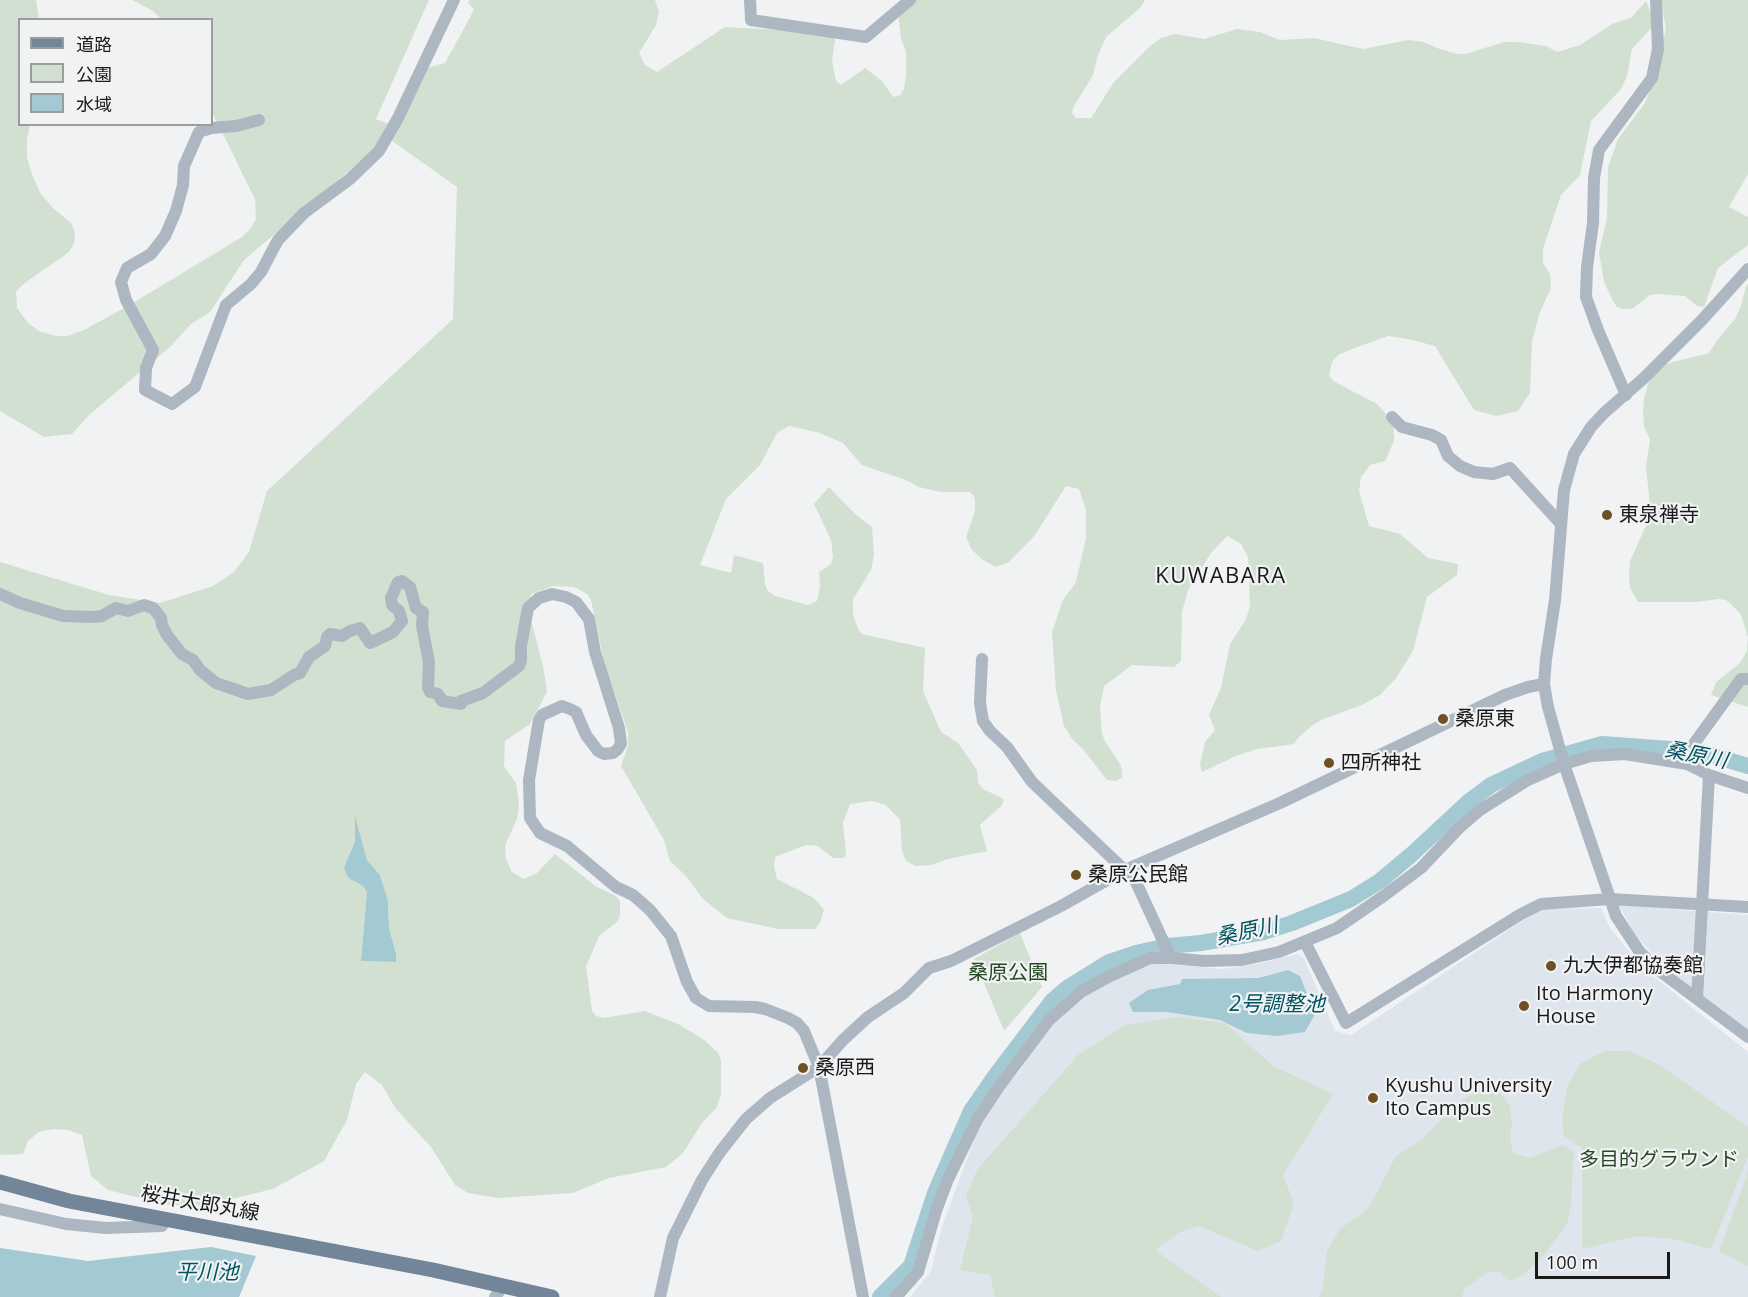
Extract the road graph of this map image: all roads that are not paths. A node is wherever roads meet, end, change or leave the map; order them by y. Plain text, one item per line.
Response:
1 (454, 0) edge
2 (750, 0) edge
3 (910, 0) edge
4 (1656, 0) edge
5 (259, 120) dead end
6 (1748, 269) edge
7 (1748, 278) edge
8 (1719, 303) junction
9 (1626, 395) junction
10 (1392, 417) dead end
11 (1561, 524) junction
12 (0, 594) edge
13 (982, 659) dead end
14 (1748, 680) edge
15 (1544, 684) junction
16 (1564, 764) junction
17 (1687, 764) junction
18 (1709, 775) junction
19 (1748, 788) edge
20 (1125, 870) junction
21 (1610, 899) junction
22 (1703, 903) junction
23 (1748, 907) edge
24 (1305, 942) junction
25 (1170, 956) junction
26 (1697, 999) junction
27 (1748, 1037) edge
28 (819, 1067) junction
29 (0, 1182) edge
30 (0, 1209) edge
31 (165, 1219) junction
32 (502, 1293) edge
33 (552, 1297) edge
34 (660, 1297) edge
35 (863, 1297) edge
36 (896, 1297) edge

1 - 5 street
2 - 3 street
4 - 9 street
6 - 8 street
7 - 8 street
8 - 9 street
9 - 11 street
10 - 11 street
11 - 15 street
12 - 28 street
13 - 20 street
14 - 17 street
15 - 16 street
15 - 20 street
16 - 17 street
16 - 21 street
16 - 24 street
17 - 18 street
18 - 19 street
18 - 22 street
20 - 25 street
20 - 28 street
21 - 22 street
21 - 24 street
21 - 26 street
22 - 23 street
22 - 26 street
24 - 25 street
25 - 36 street
26 - 27 street
28 - 34 street
28 - 35 street
29 - 31 main road, 桜井太郎丸線
30 - 31 street
31 - 32 main road, 桜井太郎丸線
32 - 33 main road, 桜井太郎丸線

